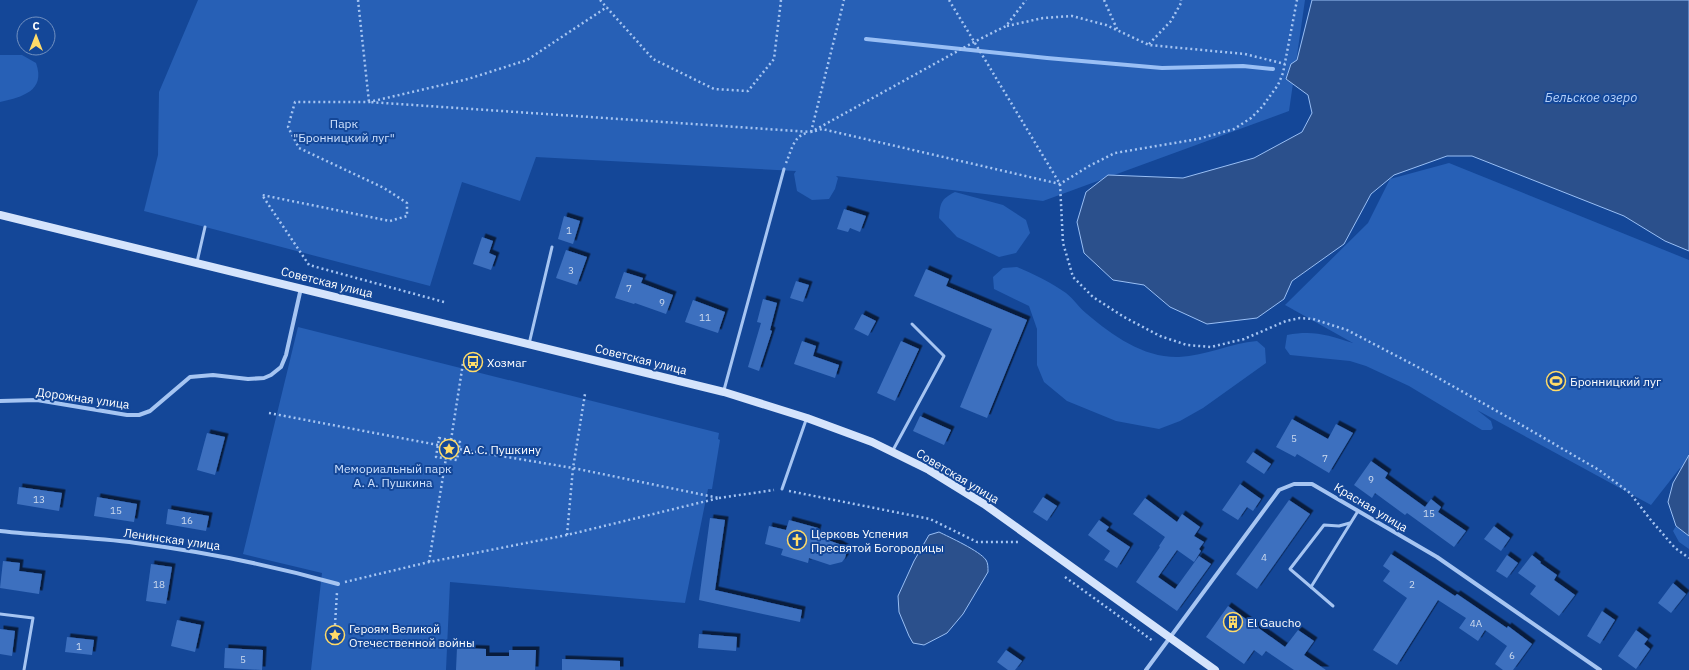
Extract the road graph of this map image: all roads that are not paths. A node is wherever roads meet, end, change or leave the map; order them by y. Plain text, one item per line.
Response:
1 (784, 169) road end
2 (0, 215) edge
3 (205, 226) dead end
4 (552, 247) dead end
5 (196, 262) junction
6 (301, 288) junction
7 (912, 324) dead end
8 (529, 344) junction
9 (724, 392) junction
10 (0, 401) edge
11 (807, 418) junction
12 (892, 452) junction
13 (782, 489) road end
14 (1358, 511) junction
15 (1351, 523) junction
16 (0, 531) edge
17 (338, 584) road end
18 (1311, 587) junction
19 (1333, 606) dead end
20 (0, 614) edge
21 (1170, 637) junction
22 (24, 670) edge
23 (1146, 670) edge
24 (1215, 670) edge
25 (1600, 670) edge

1 - 9 lane
2 - 5 main road, Советская улица
3 - 5 lane
4 - 8 lane
5 - 6 main road, Советская улица
6 - 8 main road, Советская улица
6 - 10 street, Дорожная улица
7 - 12 lane
8 - 9 main road, Советская улица
9 - 11 main road, Советская улица
11 - 12 main road, Советская улица
11 - 13 lane
12 - 21 main road, Советская улица
14 - 15 lane
14 - 21 street, Красная улица
14 - 25 street, Красная улица
15 - 18 lane
15 - 18 lane
16 - 17 street, Ленинская улица
18 - 19 lane
20 - 22 lane
21 - 23 street, Красная улица
21 - 24 main road, Советская улица

